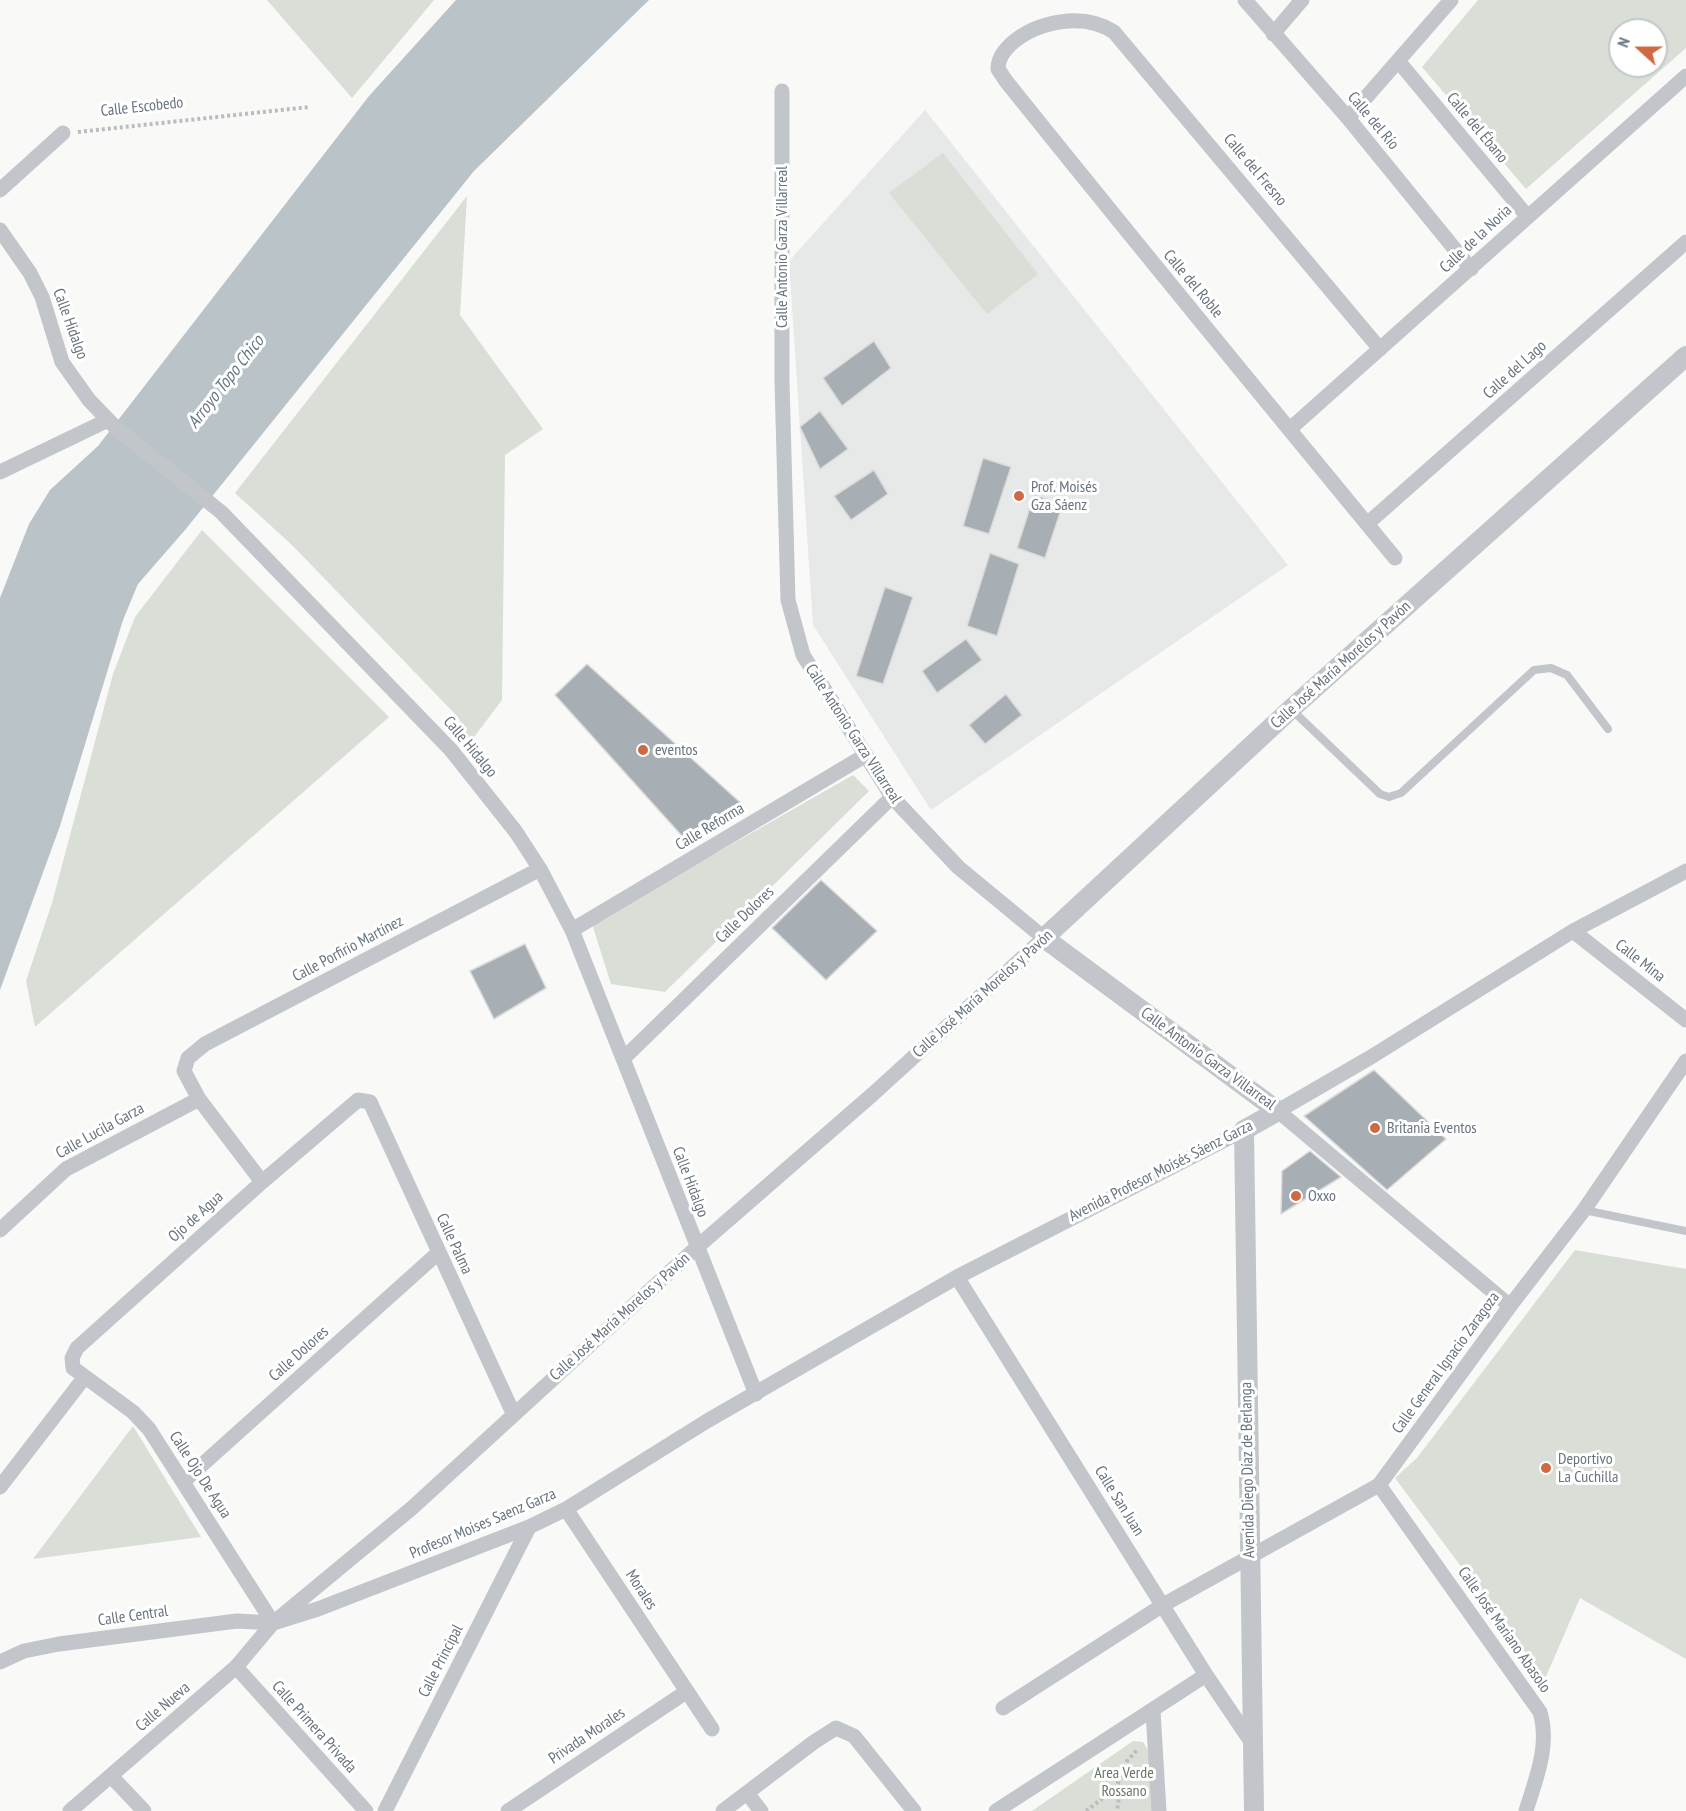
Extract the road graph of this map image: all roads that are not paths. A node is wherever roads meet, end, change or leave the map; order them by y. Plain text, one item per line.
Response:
1 (1245, 0) edge
2 (1302, 0) edge
3 (1451, 0) edge
4 (1095, 24) joint
5 (1273, 34) junction
6 (1399, 62) junction
7 (1686, 76) edge
8 (782, 91) dead end
9 (1348, 118) junction
10 (63, 133) road end
11 (0, 190) edge
12 (1527, 216) junction
13 (0, 230) edge
14 (1686, 242) edge
15 (1471, 269) junction
16 (1380, 349) junction
17 (1686, 356) edge
18 (113, 424) junction
19 (1291, 428) junction
20 (0, 472) edge
21 (1367, 524) junction
22 (1395, 558) dead end
23 (1291, 709) junction
24 (1608, 729) dead end
25 (866, 755) junction
26 (892, 797) junction
27 (540, 869) junction
28 (1686, 871) edge
29 (572, 930) junction
30 (1573, 931) junction
31 (1044, 938) junction
32 (1686, 1020) edge
33 (623, 1059) junction
34 (1686, 1061) edge
35 (200, 1100) junction
36 (358, 1100) joint
37 (1278, 1111) junction
38 (1244, 1130) junction
39 (262, 1182) junction
40 (1584, 1210) junction
41 (0, 1230) edge
42 (1686, 1231) edge
43 (696, 1248) junction
44 (438, 1253) junction
45 (957, 1277) junction
46 (1510, 1306) junction
47 (79, 1373) junction
48 (756, 1394) junction
49 (513, 1413) junction
50 (184, 1481) junction
51 (1379, 1485) junction
52 (0, 1487) edge
53 (566, 1509) junction
54 (529, 1527) junction
55 (1250, 1558) junction
56 (1163, 1605) junction
57 (273, 1623) junction
58 (0, 1662) edge
59 (237, 1666) junction
60 (1206, 1675) junction
61 (686, 1692) junction
62 (1003, 1708) dead end
63 (1153, 1712) junction
64 (712, 1728) dead end
65 (1252, 1743) junction
66 (111, 1776) junction
67 (747, 1793) junction
68 (70, 1811) edge
69 (144, 1811) edge
70 (366, 1811) edge
71 (385, 1811) edge
72 (508, 1811) edge
73 (723, 1811) edge
74 (761, 1811) edge
75 (914, 1811) edge
76 (996, 1811) edge
77 (1159, 1811) edge
78 (1254, 1811) edge
79 (1526, 1811) edge

1 - 5 street, Calle del Río
2 - 5 street
3 - 6 street
4 - 16 street, Calle del Fresno
4 - 19 street, Calle del Roble
5 - 9 street, Calle del Río
6 - 9 street
6 - 12 street, Calle del Ébano
7 - 12 street, Calle de la Noria
8 - 25 street, Calle Antonio Garza Villarreal
9 - 15 street, Calle del Río
10 - 11 street
12 - 15 street, Calle de la Noria
13 - 18 street, Calle Hidalgo
14 - 21 street, Calle del Lago
15 - 16 street, Calle de la Noria
16 - 19 street, Calle de la Noria
17 - 23 street, Calle José María Morelos y Pavón
18 - 20 street
18 - 27 street, Calle Hidalgo
19 - 21 street, Calle del Roble
21 - 22 street, Calle del Roble
23 - 24 lane
23 - 31 street, Calle José María Morelos y Pavón
25 - 26 street, Calle Antonio Garza Villarreal
25 - 29 street, Calle Reforma
26 - 31 street, Calle Antonio Garza Villarreal
26 - 33 street, Calle Dolores
27 - 29 street, Calle Hidalgo
27 - 35 street, Calle Porfirio Martínez
28 - 30 street, Avenida Profesor Moisés Sáenz Garza
29 - 33 street, Calle Hidalgo
30 - 32 street, Calle Mina
30 - 37 street, Avenida Profesor Moisés Sáenz Garza
31 - 37 street, Calle Antonio Garza Villarreal
31 - 43 street, Calle José María Morelos y Pavón
33 - 43 street, Calle Hidalgo
34 - 40 street, Calle General Ignacio Zaragoza
35 - 39 street
35 - 41 street, Calle Lucila Garza
36 - 39 street, Ojo de Agua
36 - 44 street, Calle Palma
37 - 38 street, Avenida Profesor Moisés Sáenz Garza
37 - 46 street, Calle Antonio Garza Villarreal
38 - 45 street, Avenida Profesor Moisés Sáenz Garza
38 - 55 street, Avenida Diego Díaz de Berlanga
39 - 47 street, Ojo de Agua
40 - 42 lane
40 - 46 street, Calle General Ignacio Zaragoza
43 - 48 street, Calle Hidalgo
43 - 49 street, Calle José María Morelos y Pavón
44 - 49 street, Calle Palma
44 - 50 street, Calle Dolores
45 - 48 street, Avenida Profesor Moisés Sáenz Garza
45 - 56 street, Calle San Juan
46 - 51 street, Calle General Ignacio Zaragoza
47 - 50 street, Calle Ojo De Agua
47 - 52 street, Ojo de Agua
48 - 53 street, Profesor Moises Saenz Garza
49 - 57 street, Calle José María Morelos y Pavón
50 - 57 street, Calle Ojo De Agua
51 - 55 street, Calle General Ignacio Zaragoza
51 - 79 street, Calle José Mariano Abasolo
53 - 54 street, Profesor Moises Saenz Garza
53 - 61 street, Morales
54 - 57 street, Profesor Moises Saenz Garza
54 - 71 street, Calle Principal
55 - 56 street, Calle General Ignacio Zaragoza
55 - 65 street, Avenida Diego Díaz de Berlanga
56 - 60 street, Calle San Juan
56 - 62 street, Calle General Ignacio Zaragoza
57 - 58 street, Calle Central
57 - 59 street, Calle Nueva
59 - 66 street, Calle Nueva
59 - 70 street, Calle Primera Privada
60 - 63 street
60 - 65 street, Calle San Juan
61 - 64 street, Morales
61 - 72 street, Privada Morales
63 - 76 street
63 - 77 street
65 - 78 street, Avenida Diego Díaz de Berlanga
66 - 68 street, Calle Nueva
66 - 69 street
67 - 73 street
67 - 74 street
67 - 75 street

